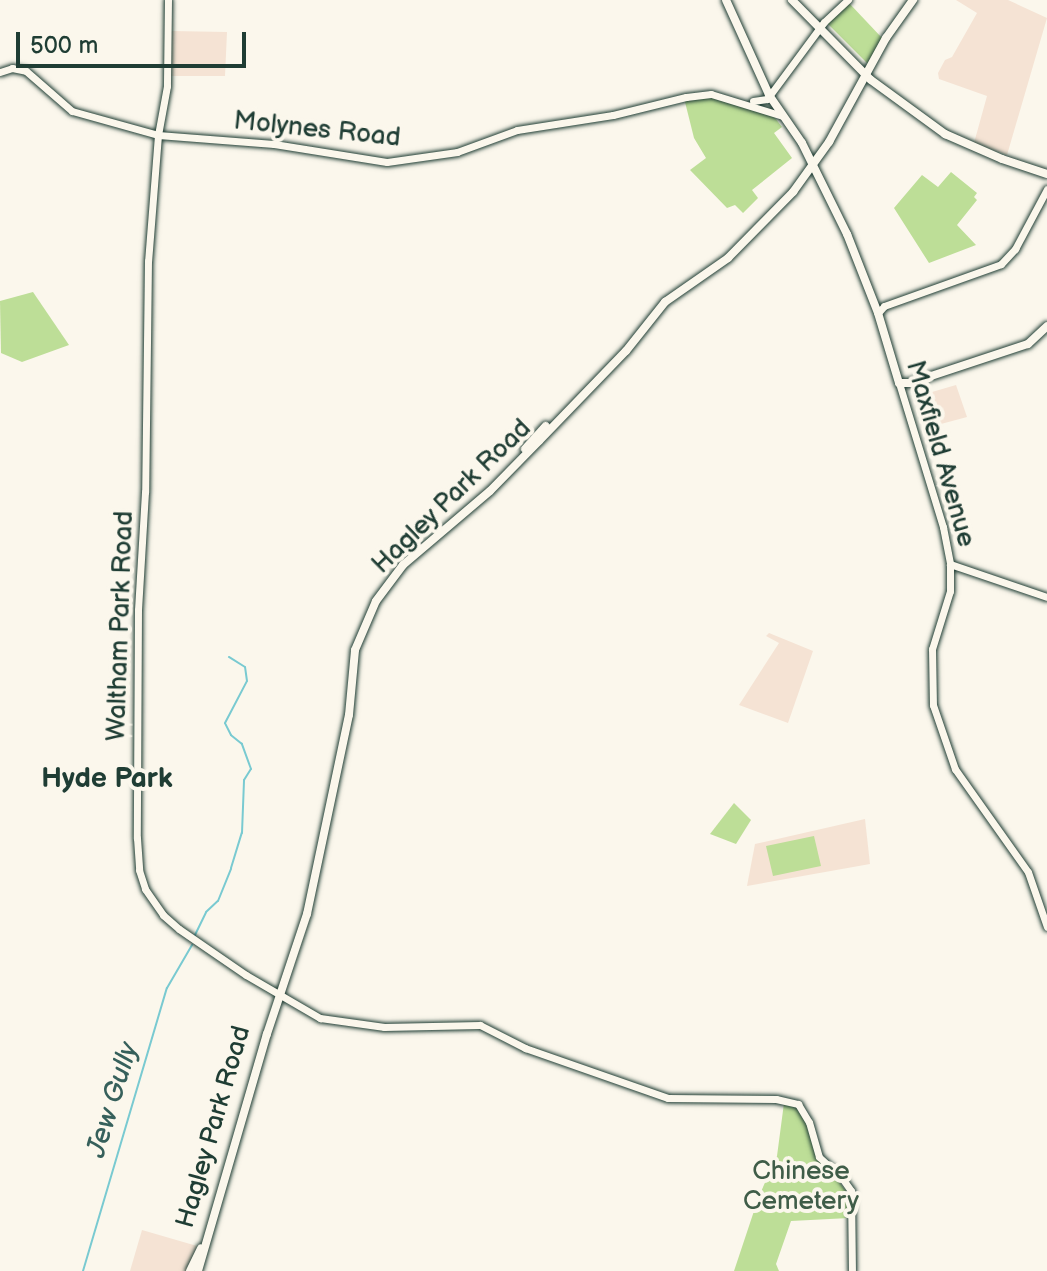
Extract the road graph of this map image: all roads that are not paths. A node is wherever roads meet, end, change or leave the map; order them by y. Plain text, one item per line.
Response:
1 (168, 0) edge
2 (726, 0) edge
3 (792, 0) edge
4 (848, 0) edge
5 (913, 0) edge
6 (820, 27) junction
7 (0, 72) edge
8 (867, 76) junction
9 (711, 94) junction
10 (769, 95) junction
11 (783, 116) junction
12 (158, 135) junction
13 (829, 142) junction
14 (805, 149) junction
15 (812, 165) junction
16 (1047, 174) edge
17 (1047, 189) edge
18 (878, 313) junction
19 (1047, 326) edge
20 (899, 383) junction
21 (950, 564) junction
22 (1047, 597) edge
23 (1047, 927) edge
24 (279, 993) junction
25 (196, 1271) edge
26 (852, 1271) edge

1 - 12 main road, Waltham Park Road
2 - 10 main road, Maxfield Avenue
3 - 6 main road
4 - 6 main road
5 - 8 main road, Hagley Park Road
6 - 8 main road
6 - 10 main road
7 - 12 main road, Molynes Road
8 - 13 main road, Hagley Park Road
8 - 16 main road
9 - 10 main road
9 - 11 main road, Molynes Road
9 - 12 main road, Molynes Road
10 - 11 main road, Maxfield Avenue
11 - 14 main road, Maxfield Avenue
12 - 24 main road, Waltham Park Road
13 - 14 main road
13 - 15 main road, Hagley Park Road
14 - 15 main road, Maxfield Avenue
15 - 18 main road, Maxfield Avenue
15 - 24 main road, Hagley Park Road
17 - 18 main road
18 - 20 main road, Maxfield Avenue
19 - 20 main road
20 - 21 main road, Maxfield Avenue
21 - 22 main road
21 - 23 main road, Maxfield Avenue
24 - 25 main road, Hagley Park Road
24 - 25 main road, Hagley Park Road
24 - 26 main road, Waltham Park Road

